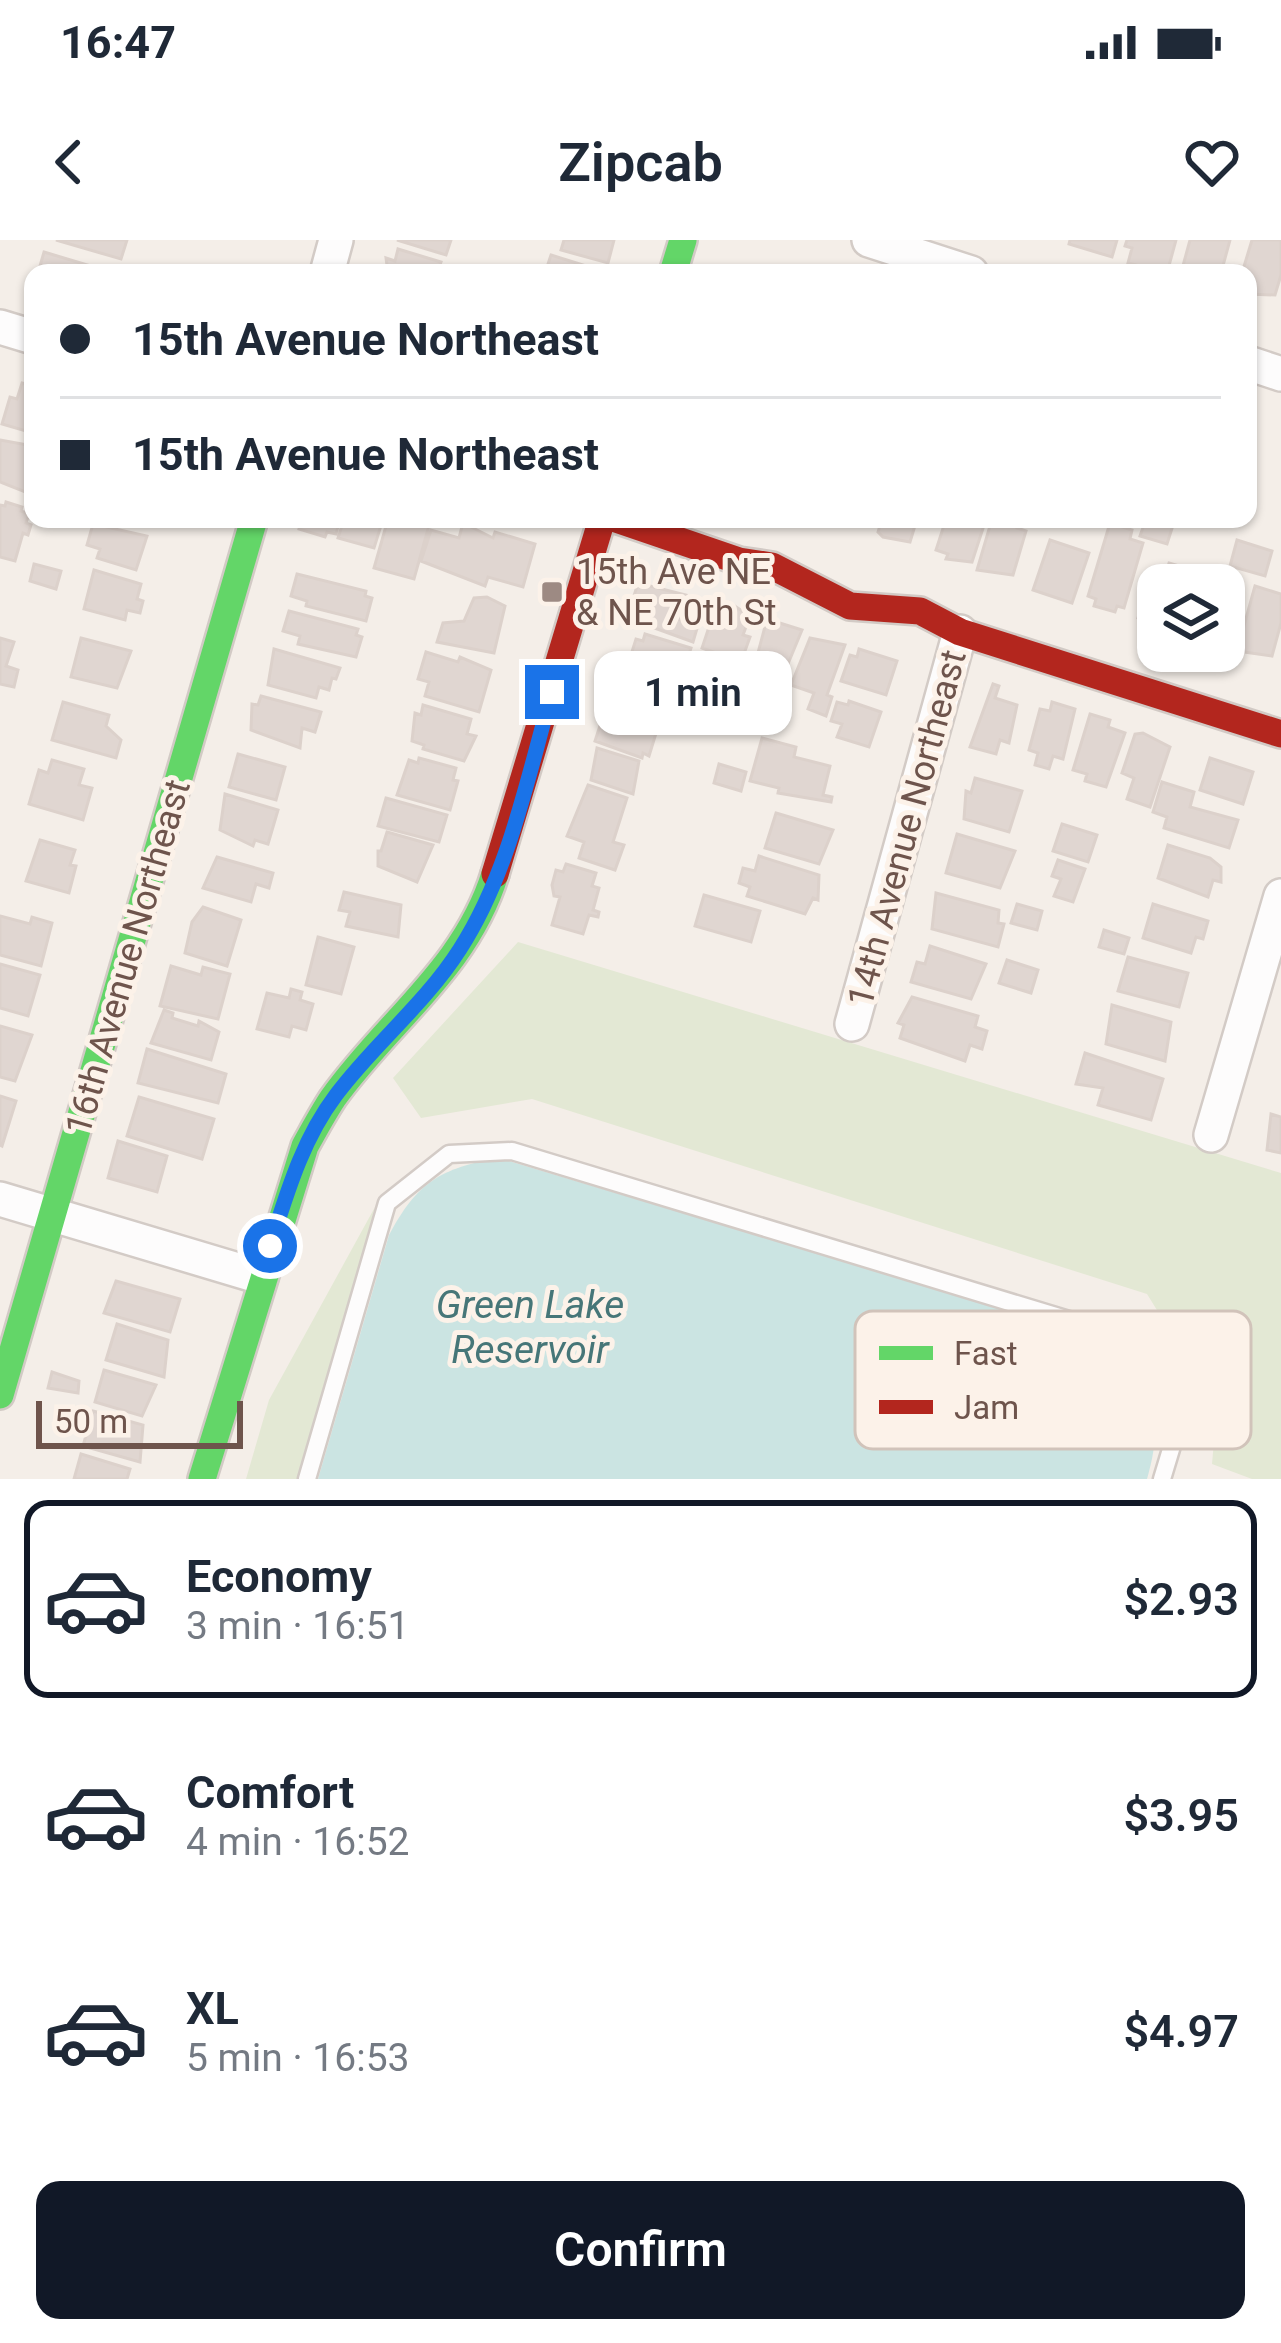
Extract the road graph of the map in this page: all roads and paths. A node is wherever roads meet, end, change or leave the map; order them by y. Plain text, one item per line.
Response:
1 (869, 240) edge
2 (943, 264) edge
3 (251, 528) edge
4 (599, 528) edge
5 (642, 528) edge
6 (960, 632) junction
7 (1281, 734) edge
8 (1281, 896) edge
9 (852, 1024) dead end
10 (1211, 1136) dead end
11 (0, 1199) edge
12 (52, 1214) junction
13 (261, 1277) junction
14 (1039, 1311) edge
15 (6, 1352) edge
16 (0, 1395) edge
17 (1171, 1449) edge
18 (202, 1479) edge
19 (308, 1479) edge
20 (1163, 1479) edge

1 - 2 street
3 - 12 street, 16th Avenue Northeast
4 - 13 street
5 - 6 street
6 - 7 street
6 - 9 street, 14th Avenue Northeast
8 - 10 street
11 - 12 street
12 - 13 street
12 - 15 street, 16th Avenue Northeast
13 - 18 street
14 - 19 lane
15 - 16 street, 16th Avenue Northeast
17 - 20 lane

